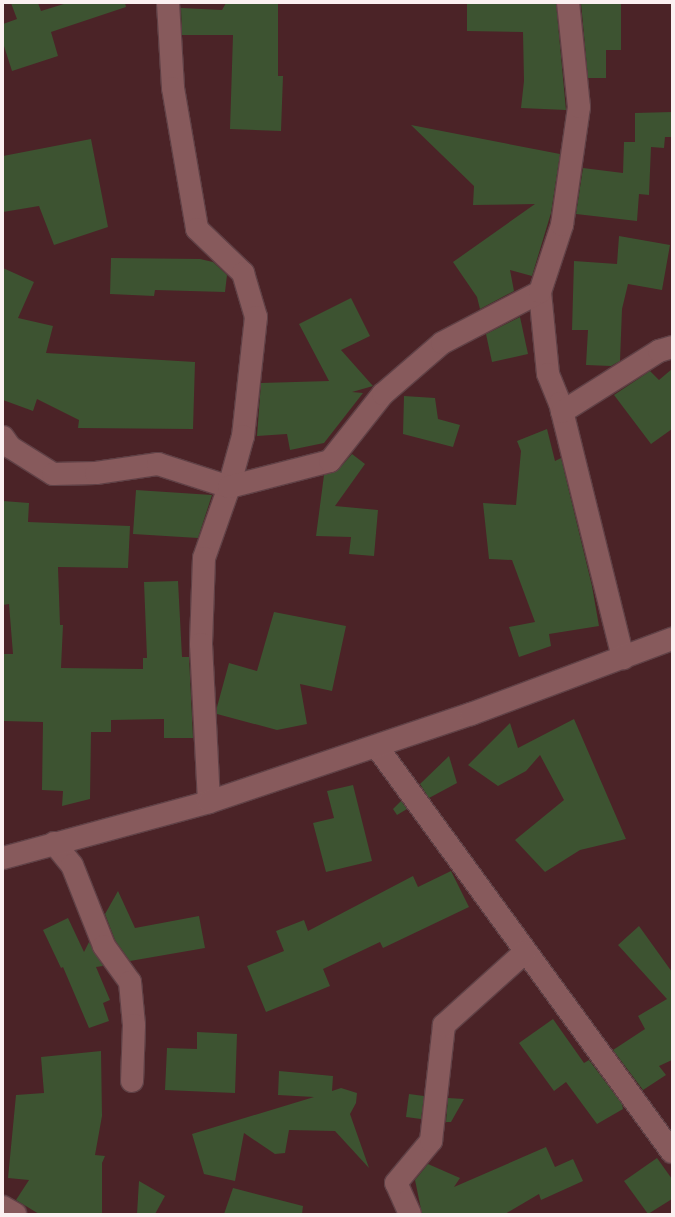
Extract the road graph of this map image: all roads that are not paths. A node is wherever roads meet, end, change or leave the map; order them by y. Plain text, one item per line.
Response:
1 (168, 3) edge
2 (568, 3) edge
3 (540, 292) junction
4 (672, 347) edge
5 (562, 412) junction
6 (3, 437) edge
7 (229, 487) junction
8 (672, 640) edge
9 (623, 658) junction
10 (377, 747) junction
11 (209, 802) junction
12 (54, 843) junction
13 (3, 858) edge
14 (526, 952) junction
15 (132, 1081) dead end
16 (672, 1152) edge
17 (3, 1207) edge
18 (15, 1214) edge
19 (410, 1214) edge

1 - 7 street
2 - 3 street
3 - 5 street
3 - 7 street
4 - 5 street
5 - 9 street
6 - 7 street
7 - 11 street
8 - 9 street
9 - 10 street
10 - 11 street
10 - 14 street
11 - 12 street
12 - 13 street
12 - 15 street
14 - 16 street
14 - 19 street
17 - 18 street

